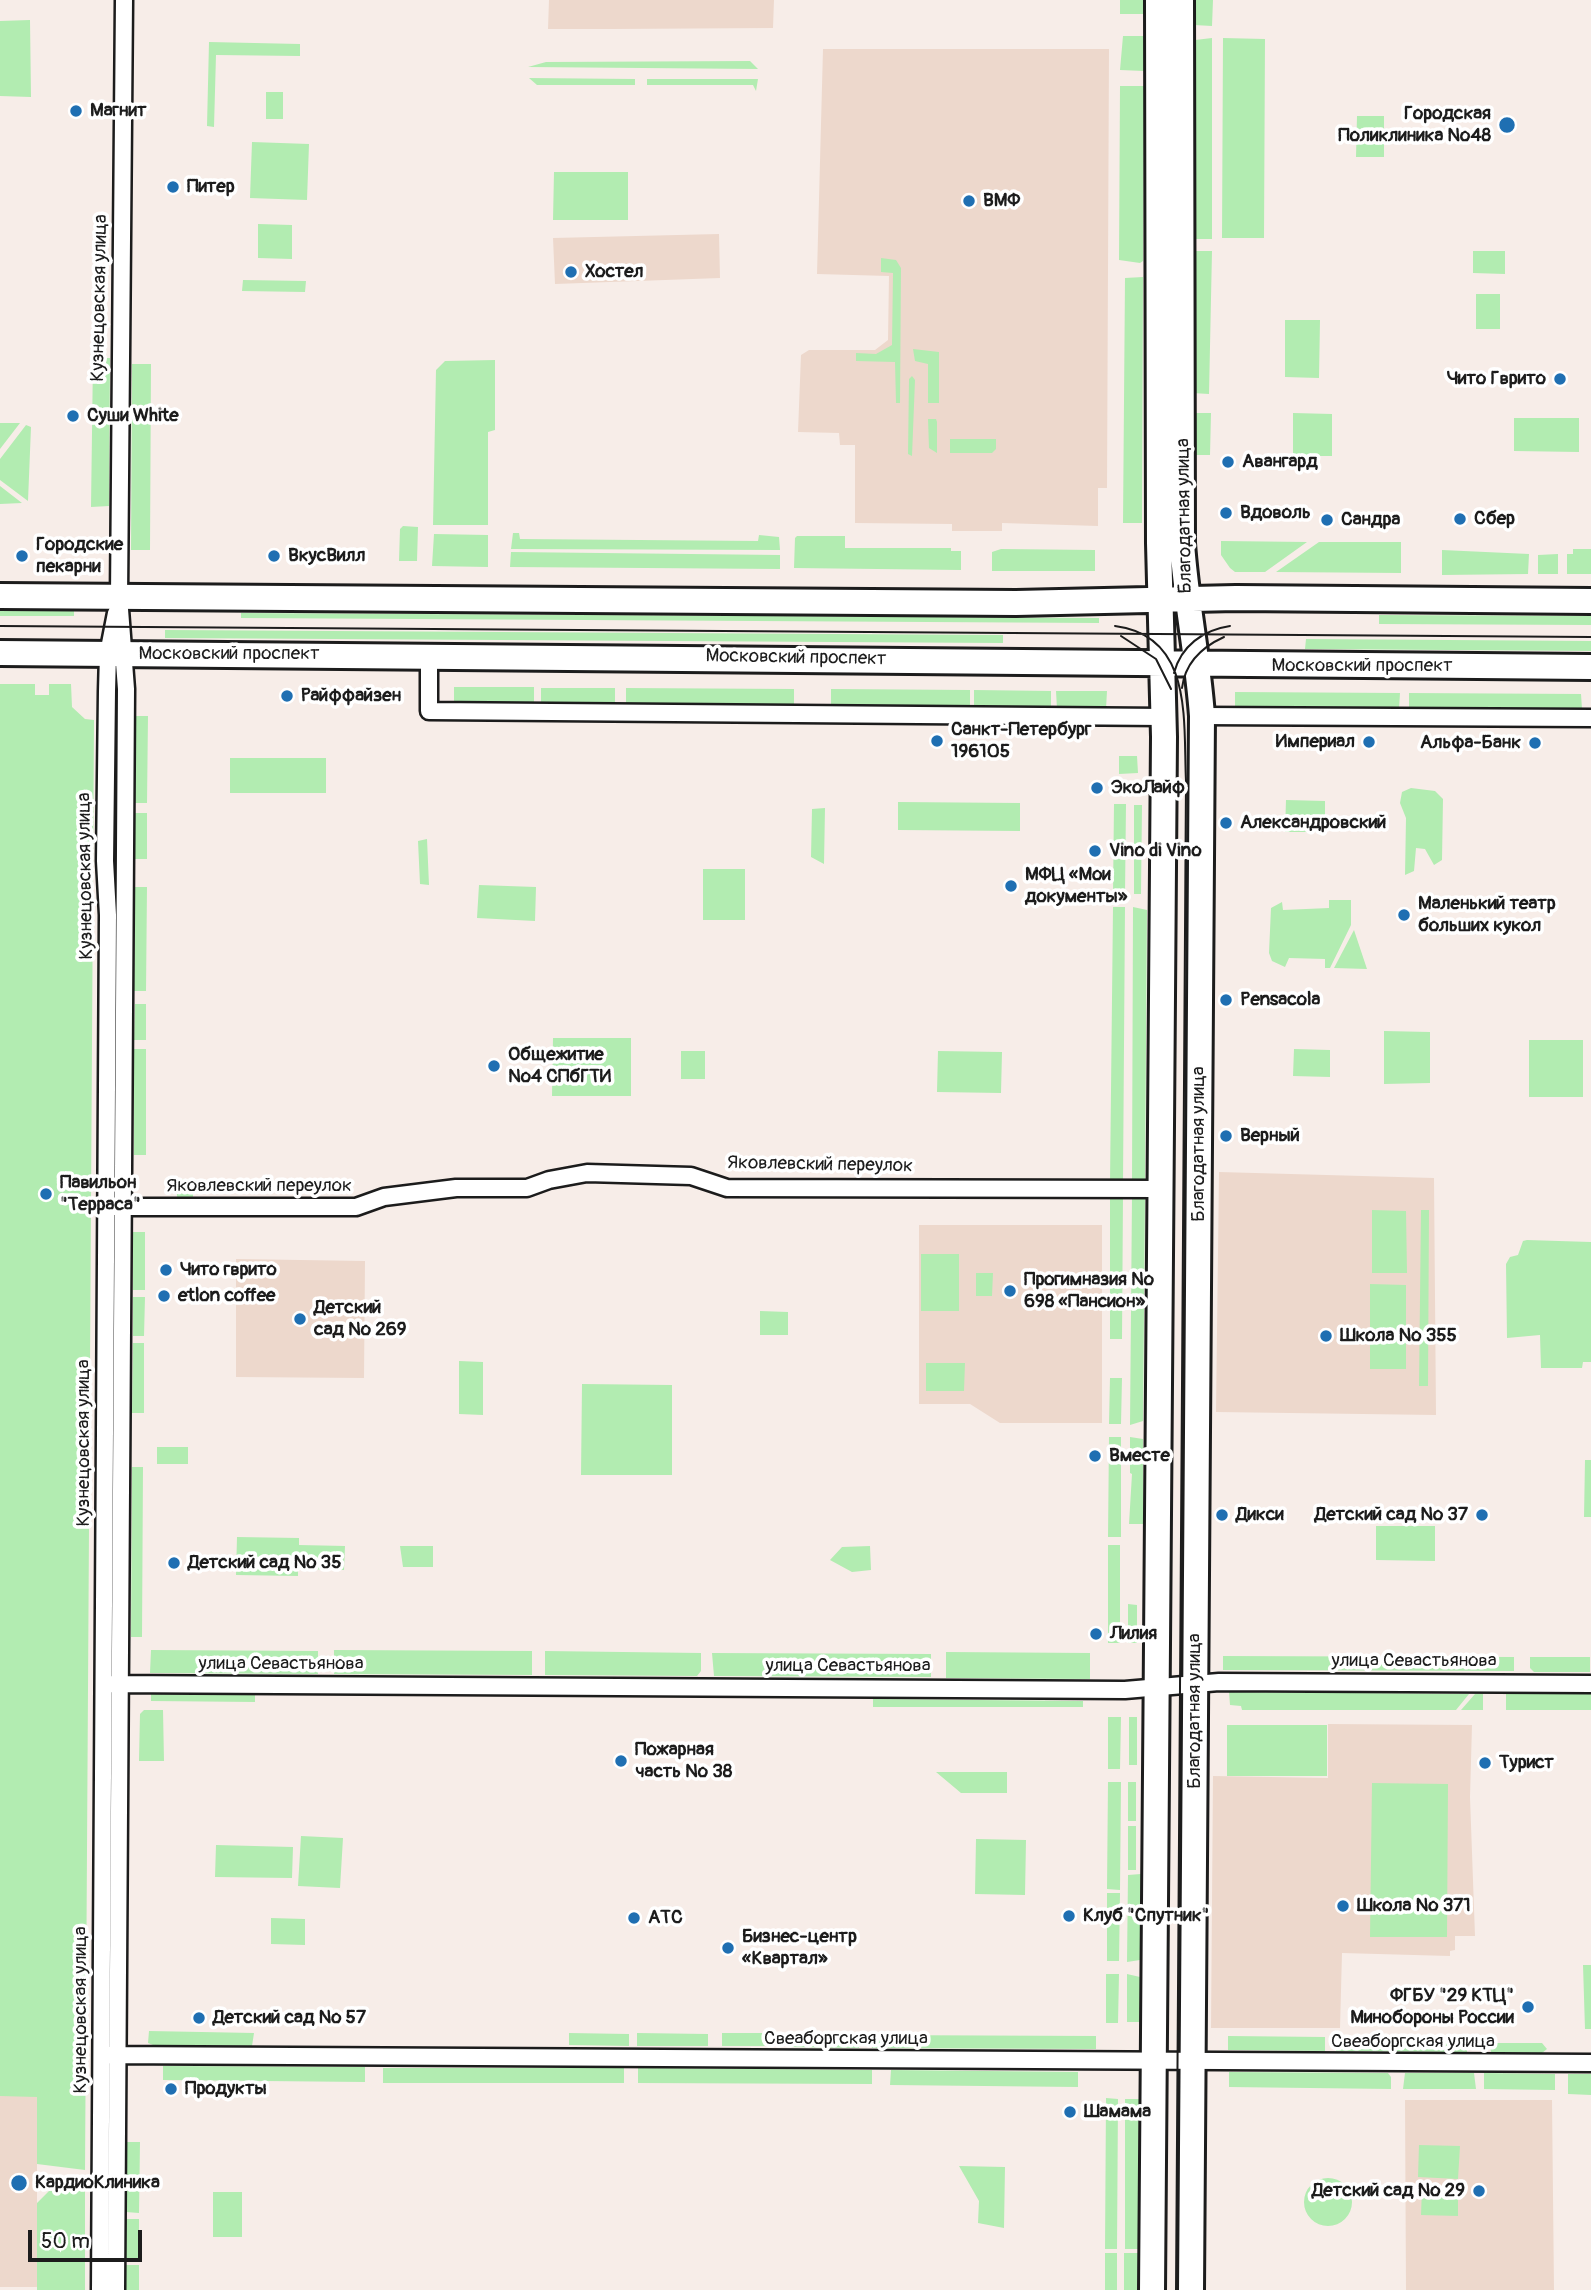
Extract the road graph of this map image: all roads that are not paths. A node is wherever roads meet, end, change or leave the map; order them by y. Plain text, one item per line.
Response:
1 (124, 0) edge
2 (1158, 0) edge
3 (1181, 0) edge
4 (0, 596) edge
5 (119, 596) junction
6 (1174, 601) junction
7 (1591, 601) edge
8 (0, 653) edge
9 (116, 654) junction
10 (429, 655) junction
11 (1163, 664) junction
12 (1199, 666) junction
13 (1591, 667) edge
14 (1202, 716) junction
15 (1164, 717) junction
16 (1591, 718) edge
17 (1161, 1189) junction
18 (106, 1207) junction
19 (123, 1207) junction
20 (1160, 1366) junction
21 (1198, 1366) junction
22 (104, 1684) junction
23 (121, 1684) junction
24 (1195, 1684) junction
25 (1591, 1684) edge
26 (1156, 1688) junction
27 (101, 2055) junction
28 (118, 2055) junction
29 (1153, 2062) junction
30 (1193, 2062) junction
31 (1591, 2063) edge
32 (100, 2290) edge
33 (116, 2290) edge
34 (1152, 2290) edge
35 (1191, 2290) edge

1 - 5 street, Кузнецовская улица
2 - 6 main road, Благодатная улица
3 - 6 main road, Благодатная улица
4 - 5 main road
5 - 6 main road
5 - 9 street, Кузнецовская улица
6 - 7 main road
6 - 11 main road, Благодатная улица
6 - 12 main road, Благодатная улица
8 - 9 main road, Московский проспект
9 - 10 main road, Московский проспект
9 - 18 street, Кузнецовская улица
9 - 19 street, Кузнецовская улица
10 - 11 main road, Московский проспект
10 - 15 street
11 - 12 main road, Московский проспект
11 - 15 main road, Благодатная улица
12 - 13 main road, Московский проспект
12 - 14 main road, Благодатная улица
14 - 16 street
14 - 21 main road, Благодатная улица
15 - 17 main road, Благодатная улица
17 - 19 street, Яковлевский переулок
17 - 20 main road, Благодатная улица
18 - 19 street, Яковлевский переулок
18 - 22 street, Кузнецовская улица
19 - 23 street, Кузнецовская улица
20 - 21 main road
20 - 26 main road, Благодатная улица
21 - 24 main road, Благодатная улица
22 - 23 street, улица Севастьянова
22 - 27 street, Кузнецовская улица
23 - 26 street, улица Севастьянова
23 - 28 street, Кузнецовская улица
24 - 25 street, улица Севастьянова
24 - 26 street, улица Севастьянова
24 - 30 main road, Благодатная улица
26 - 29 main road, Благодатная улица
27 - 28 street, Свеаборгская улица
27 - 32 street, Кузнецовская улица
28 - 29 street, Свеаборгская улица
28 - 33 street, Кузнецовская улица
29 - 30 street, Свеаборгская улица
29 - 34 main road, Благодатная улица
30 - 31 street, Свеаборгская улица
30 - 35 main road, Благодатная улица

